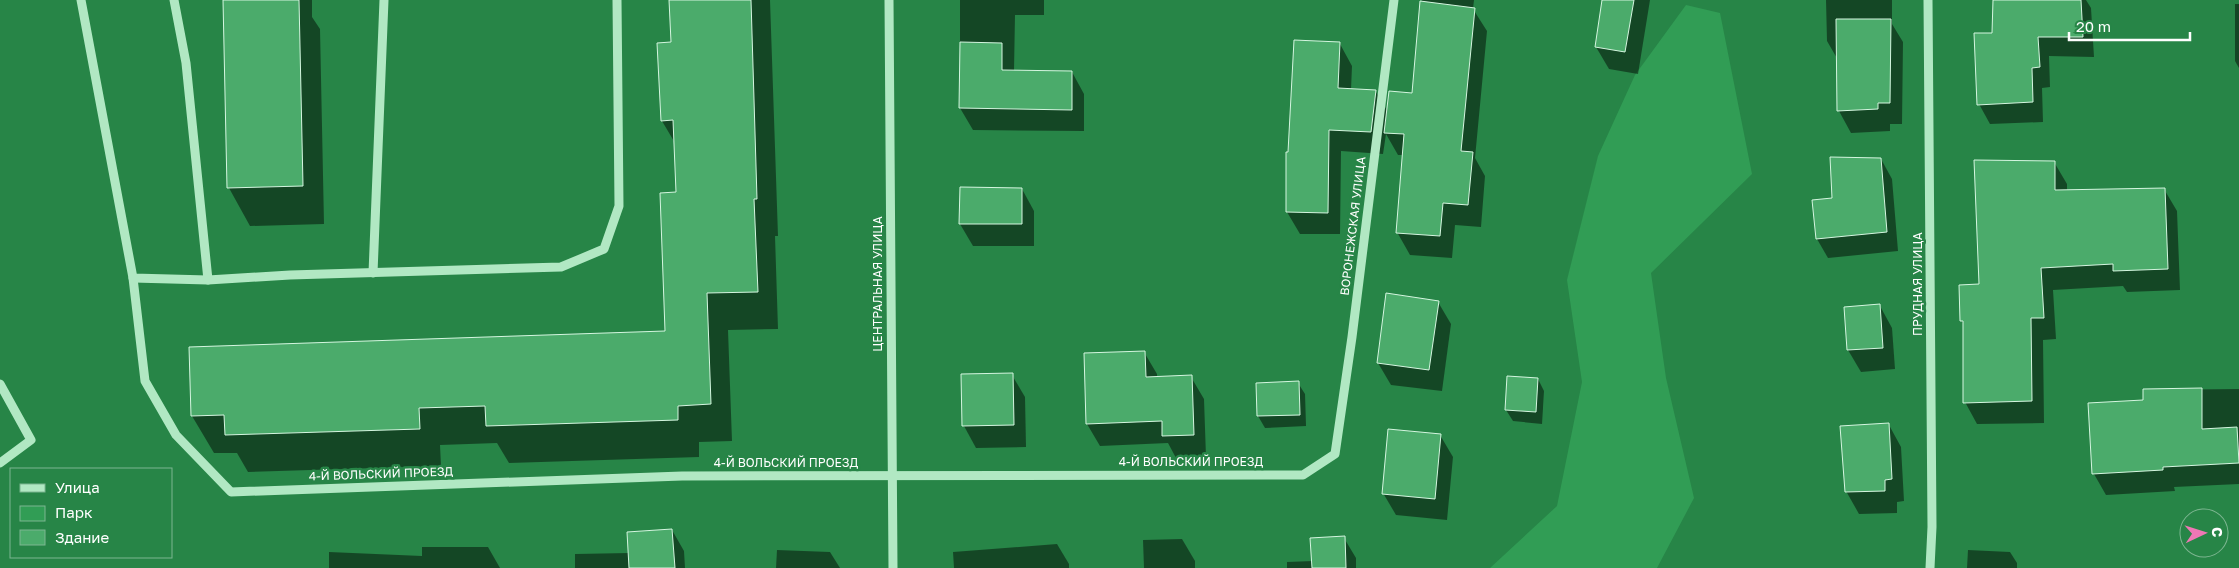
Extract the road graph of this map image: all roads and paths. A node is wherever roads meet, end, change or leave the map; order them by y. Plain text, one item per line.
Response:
1 (81, 0) edge
2 (174, 0) edge
3 (384, 0) edge
4 (617, 0) edge
5 (889, 0) edge
6 (1394, 0) edge
7 (1928, 0) edge
8 (374, 273) junction
9 (133, 278) junction
10 (208, 280) junction
11 (0, 384) edge
12 (1335, 454) joint
13 (0, 463) edge
14 (891, 475) junction
15 (893, 568) edge
16 (1930, 568) edge

1 - 9 street
2 - 10 street
3 - 8 street
4 - 8 street
5 - 14 street, ЦЕНТРАЛЬНАЯ УЛИЦА
6 - 12 street, ВОРОНЕЖСКАЯ УЛИЦА
7 - 16 street, ПРУДНАЯ УЛИЦА
8 - 10 street
9 - 10 street
9 - 14 street, 4-Й ВОЛЬСКИЙ ПРОЕЗД
11 - 13 street
12 - 14 street, 4-Й ВОЛЬСКИЙ ПРОЕЗД
14 - 15 street, ЦЕНТРАЛЬНАЯ УЛИЦА

